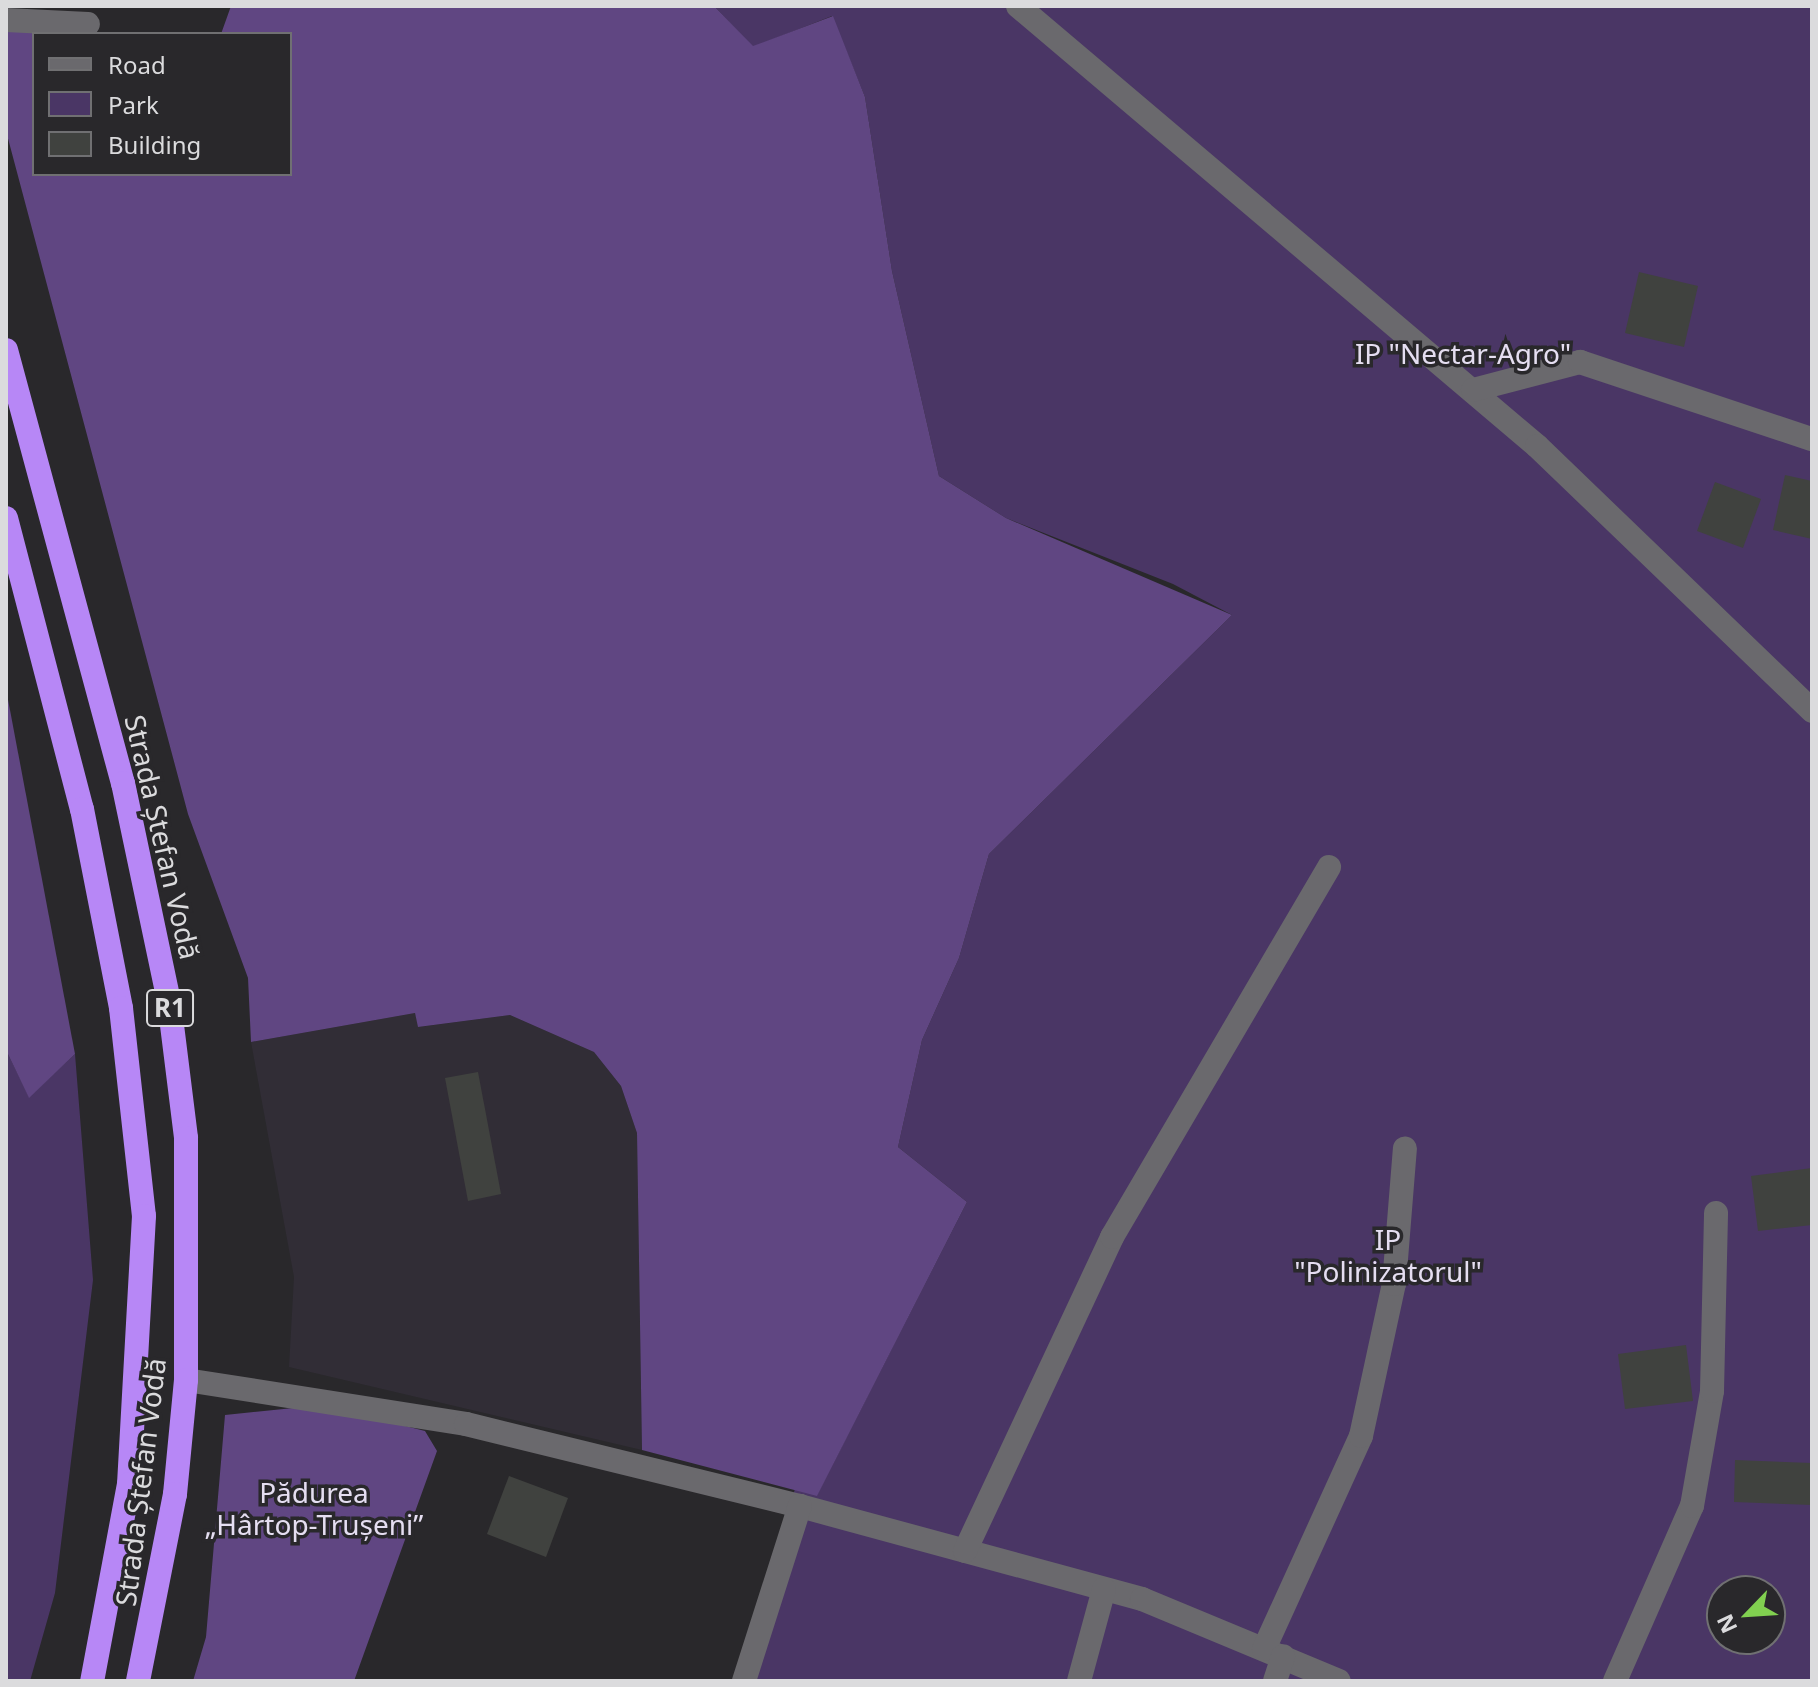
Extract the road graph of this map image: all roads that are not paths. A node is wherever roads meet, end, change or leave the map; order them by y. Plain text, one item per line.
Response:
1 (1018, 6) edge
2 (6, 20) edge
3 (88, 24) dead end
4 (6, 350) edge
5 (1473, 390) junction
6 (1812, 439) edge
7 (6, 518) edge
8 (1812, 711) edge
9 (1329, 867) dead end
10 (1405, 1148) dead end
11 (1716, 1213) dead end
12 (186, 1380) junction
13 (800, 1506) junction
14 (965, 1551) junction
15 (1104, 1589) junction
16 (1273, 1652) junction
17 (92, 1681) edge
18 (138, 1681) edge
19 (744, 1681) edge
20 (1079, 1681) edge
21 (1275, 1681) edge
22 (1339, 1681) edge
23 (1615, 1681) edge

1 - 5 street
2 - 3 street
4 - 12 highway, Strada Ștefan Vodă / R1
5 - 6 street
5 - 8 street
7 - 17 highway
9 - 14 street
10 - 16 street
11 - 23 street
12 - 13 street
12 - 18 highway, Strada Ștefan Vodă / R1
13 - 14 street
13 - 19 street
14 - 15 street
15 - 16 street
15 - 20 street
16 - 21 street
16 - 22 street

